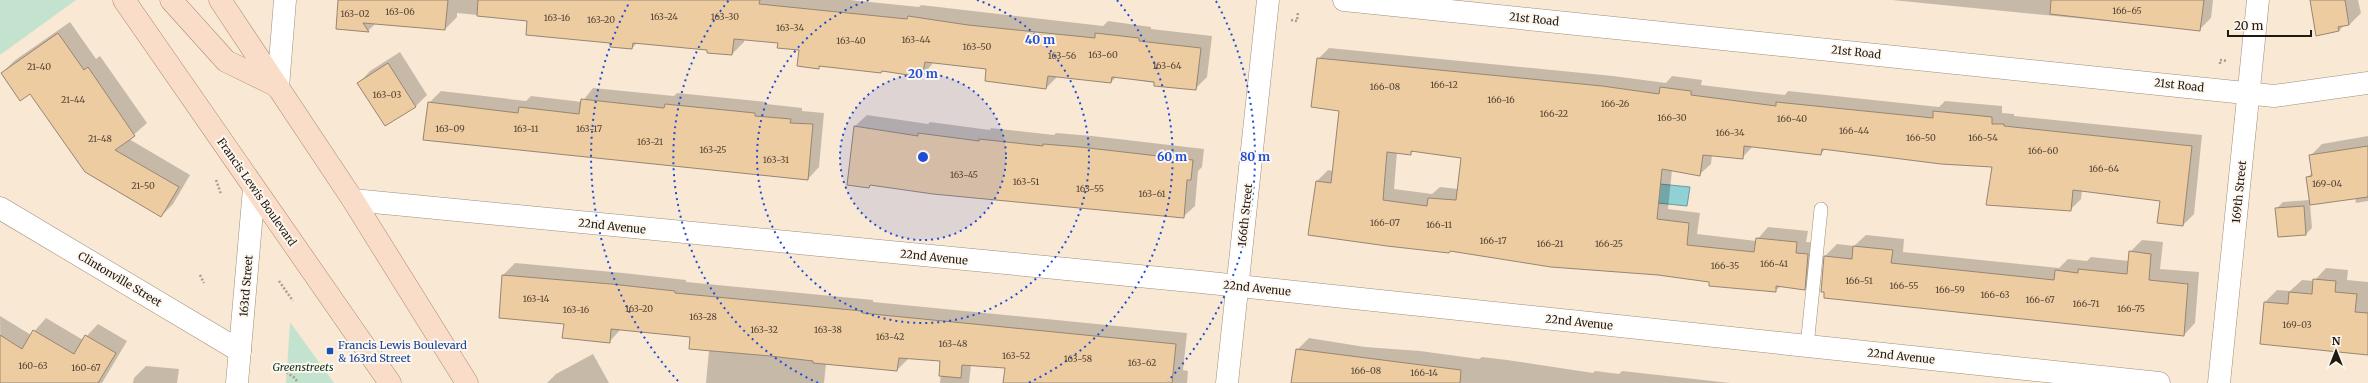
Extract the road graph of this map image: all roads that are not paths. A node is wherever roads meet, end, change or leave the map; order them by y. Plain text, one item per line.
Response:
1 (124, 0) edge
2 (170, 0) edge
3 (220, 0) edge
4 (285, 0) edge
5 (1268, 0) edge
6 (1344, 0) edge
7 (2258, 0) edge
8 (2368, 83) edge
9 (278, 87) junction
10 (2249, 93) junction
11 (254, 189) junction
12 (353, 200) junction
13 (0, 208) edge
14 (1821, 209) dead end
15 (1237, 286) junction
16 (1807, 346) junction
17 (240, 351) junction
18 (237, 383) edge
19 (390, 383) edge
20 (468, 383) edge
21 (1228, 383) edge
22 (2159, 383) edge
23 (2219, 383) edge

1 - 11 main road, Francis Lewis Boulevard
2 - 9 main road
3 - 9 main road
4 - 9 street
5 - 15 street, 166th Street
6 - 10 street, 21st Road
7 - 10 street, 169th Street
8 - 10 street, 21st Road
9 - 12 main road
10 - 23 street, 169th Street
11 - 17 street, 163rd Street
11 - 19 main road, Francis Lewis Boulevard
12 - 15 street, 22nd Avenue
12 - 20 main road
13 - 17 street, Clintonville Street
14 - 16 lane
15 - 16 street, 22nd Avenue
15 - 21 street, 166th Street
16 - 22 street, 22nd Avenue
17 - 18 street, 163rd Street

